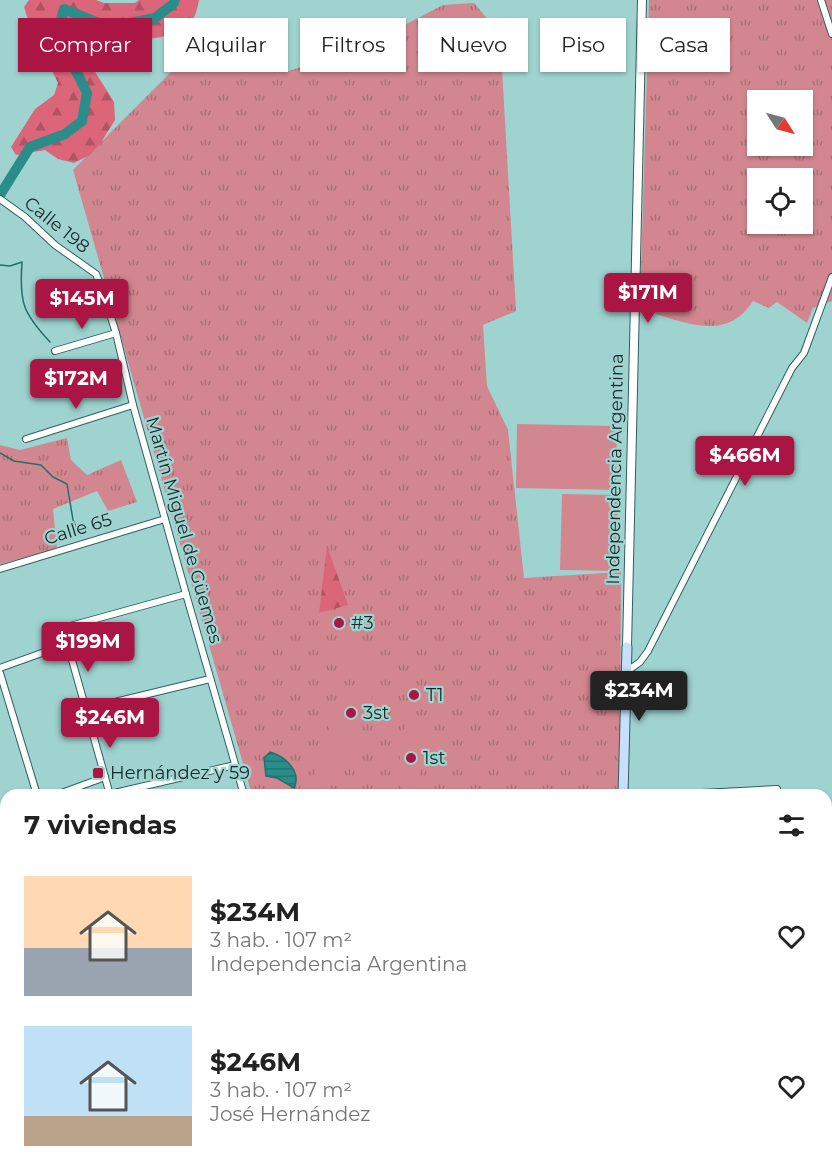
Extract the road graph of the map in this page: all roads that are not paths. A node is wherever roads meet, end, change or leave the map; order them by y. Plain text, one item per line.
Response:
1 (642, 0) edge
2 (821, 0) edge
3 (832, 34) edge
4 (2, 200) edge
5 (96, 274) joint
6 (832, 277) edge
7 (116, 333) junction
8 (55, 351) dead end
9 (133, 405) junction
10 (26, 439) dead end
11 (165, 519) junction
12 (0, 569) edge
13 (186, 594) junction
14 (67, 644) junction
15 (627, 647) joint
16 (0, 668) edge
17 (626, 672) junction
18 (0, 673) edge
19 (210, 679) junction
20 (86, 709) junction
21 (235, 765) junction
22 (105, 777) junction
23 (35, 789) edge
24 (72, 789) edge
25 (108, 789) edge
26 (135, 789) edge
27 (242, 789) edge
28 (623, 789) edge

1 - 15 street, Independencia Argentina
2 - 3 street
4 - 5 street, Calle 198
5 - 7 street, Martín Miguel de Güemes
6 - 17 street
7 - 8 street
7 - 9 street, Martín Miguel de Güemes
9 - 10 street
9 - 11 street, Martín Miguel de Güemes
11 - 12 street, Calle 65
11 - 13 street, Martín Miguel de Güemes
13 - 14 street
13 - 19 street, Martín Miguel de Güemes
14 - 16 street
14 - 20 street
15 - 17 main road, Independencia Argentina
17 - 28 main road, Independencia Argentina
18 - 23 street
19 - 20 street
19 - 21 street, Martín Miguel de Güemes
20 - 22 street
21 - 26 street
21 - 27 street, Martín Miguel de Güemes
22 - 24 street
22 - 25 street

